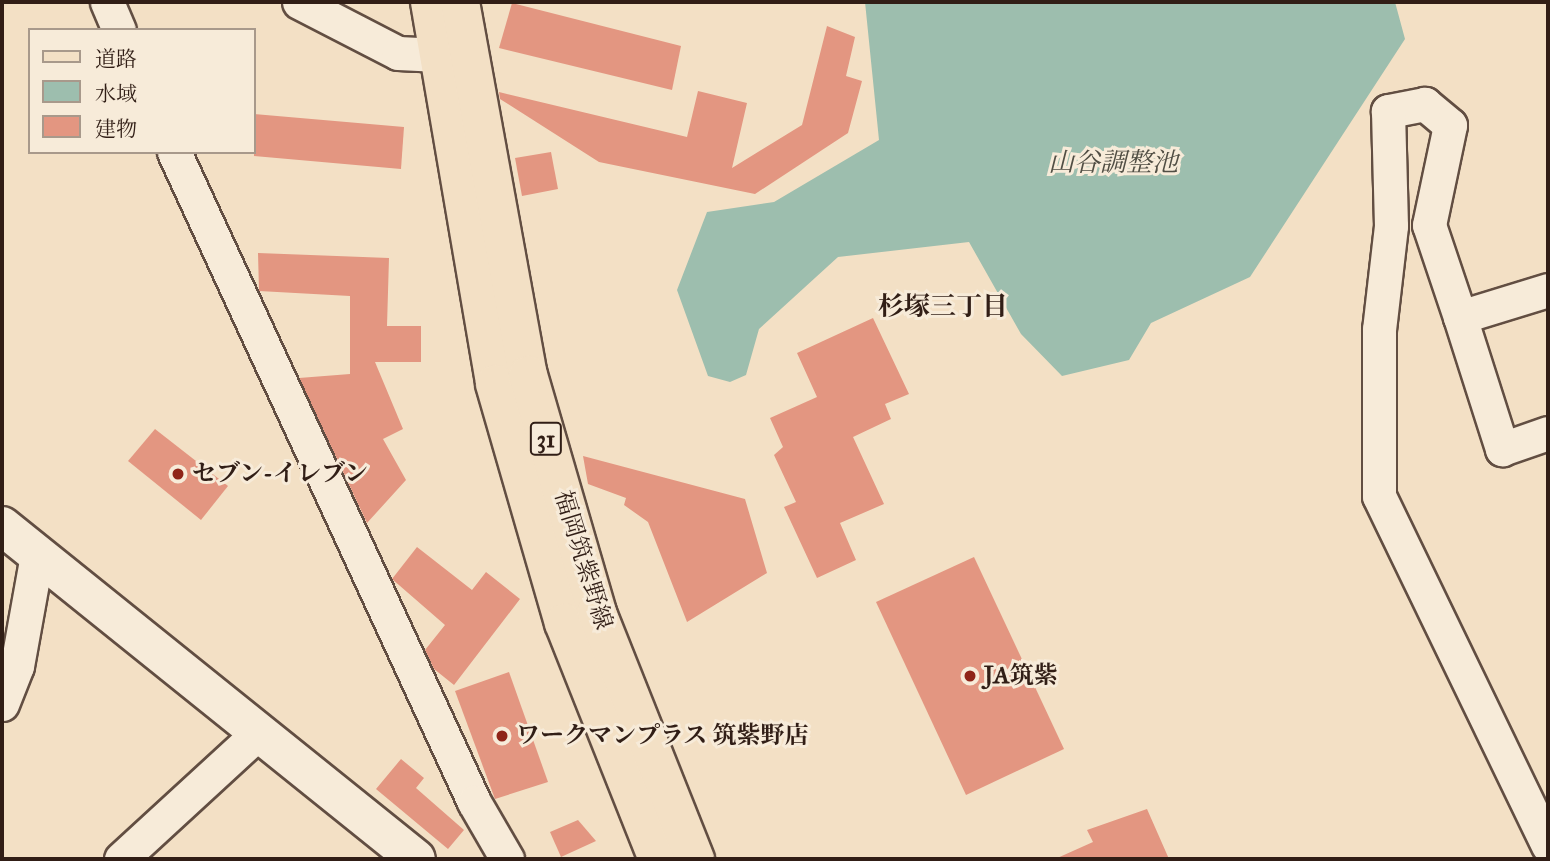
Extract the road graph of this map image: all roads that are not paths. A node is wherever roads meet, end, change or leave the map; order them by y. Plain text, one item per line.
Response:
1 (107, 2) edge
2 (299, 2) edge
3 (430, 2) edge
4 (460, 2) edge
5 (118, 28) edge
6 (439, 54) junction
7 (175, 154) edge
8 (1548, 290) edge
9 (1460, 317) junction
10 (1548, 433) edge
11 (2, 526) edge
12 (37, 555) junction
13 (2, 704) edge
14 (257, 734) junction
15 (1548, 845) edge
16 (121, 859) edge
17 (416, 859) edge
18 (507, 859) edge
19 (658, 859) edge
20 (695, 859) edge

1 - 5 street
2 - 6 street
3 - 6 main road, 福岡筑紫野線 / 31
4 - 20 main road, 福岡筑紫野線 / 31
6 - 19 main road, 福岡筑紫野線 / 31
7 - 18 street
8 - 9 street
9 - 10 street
9 - 15 street
11 - 12 street
12 - 13 street
12 - 14 street
14 - 16 street
14 - 17 street

